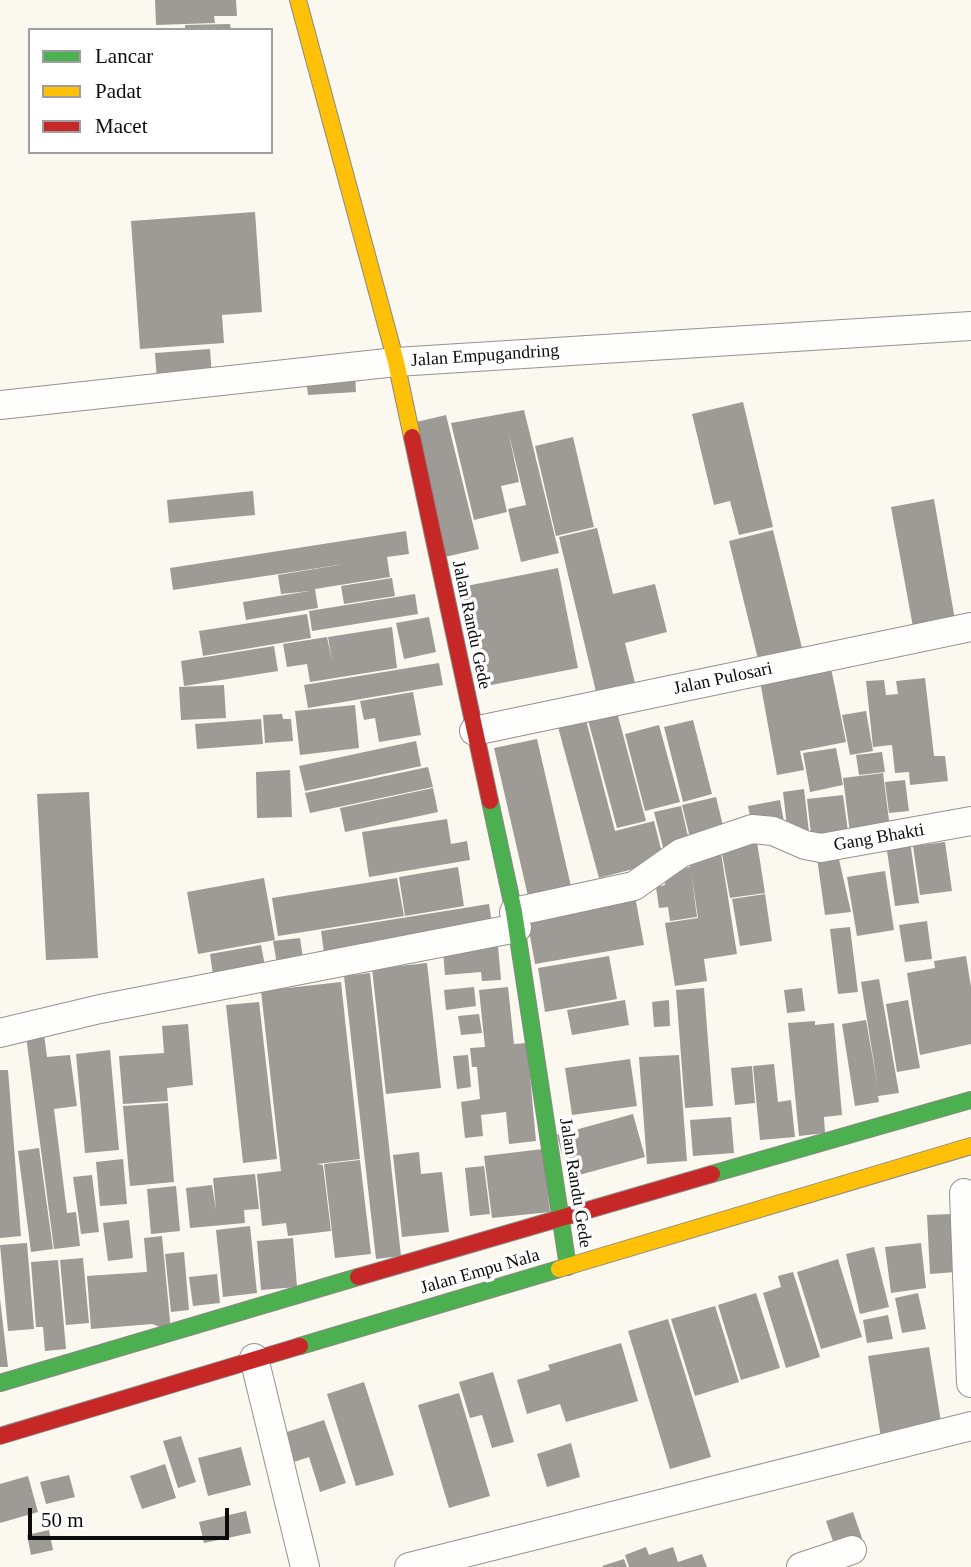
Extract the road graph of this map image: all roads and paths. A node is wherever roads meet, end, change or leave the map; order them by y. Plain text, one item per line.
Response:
1 (298, 0) edge
2 (971, 326) edge
3 (398, 375) junction
4 (0, 405) edge
5 (971, 627) edge
6 (474, 732) junction
7 (971, 821) edge
8 (516, 920) junction
9 (0, 1033) edge
10 (971, 1100) edge
11 (971, 1146) edge
12 (964, 1194) dead end
13 (559, 1217) junction
14 (568, 1267) junction
15 (254, 1358) junction
16 (971, 1382) edge
17 (0, 1383) edge
18 (971, 1426) edge
19 (0, 1436) edge
20 (852, 1550) dead end
21 (305, 1567) edge
22 (409, 1567) edge
23 (801, 1567) edge

1 - 3 main road, Jalan Randu Gede
2 - 3 street, Jalan Empugandring
3 - 4 street, Jalan Empugandring
3 - 6 main road, Jalan Randu Gede
5 - 6 street, Jalan Pulosari
6 - 8 main road, Jalan Randu Gede
7 - 8 street, Gang Bhakti
8 - 9 street, Gang Bhakti
8 - 13 main road, Jalan Randu Gede
10 - 13 main road, Jalan Empu Nala
11 - 14 main road, Jalan Empu Nala
12 - 16 street
13 - 14 main road, Jalan Randu Gede
13 - 17 main road, Jalan Empu Nala
14 - 15 main road, Jalan Empu Nala
15 - 19 main road, Jalan Empu Nala
15 - 21 street
18 - 22 street
20 - 23 street

